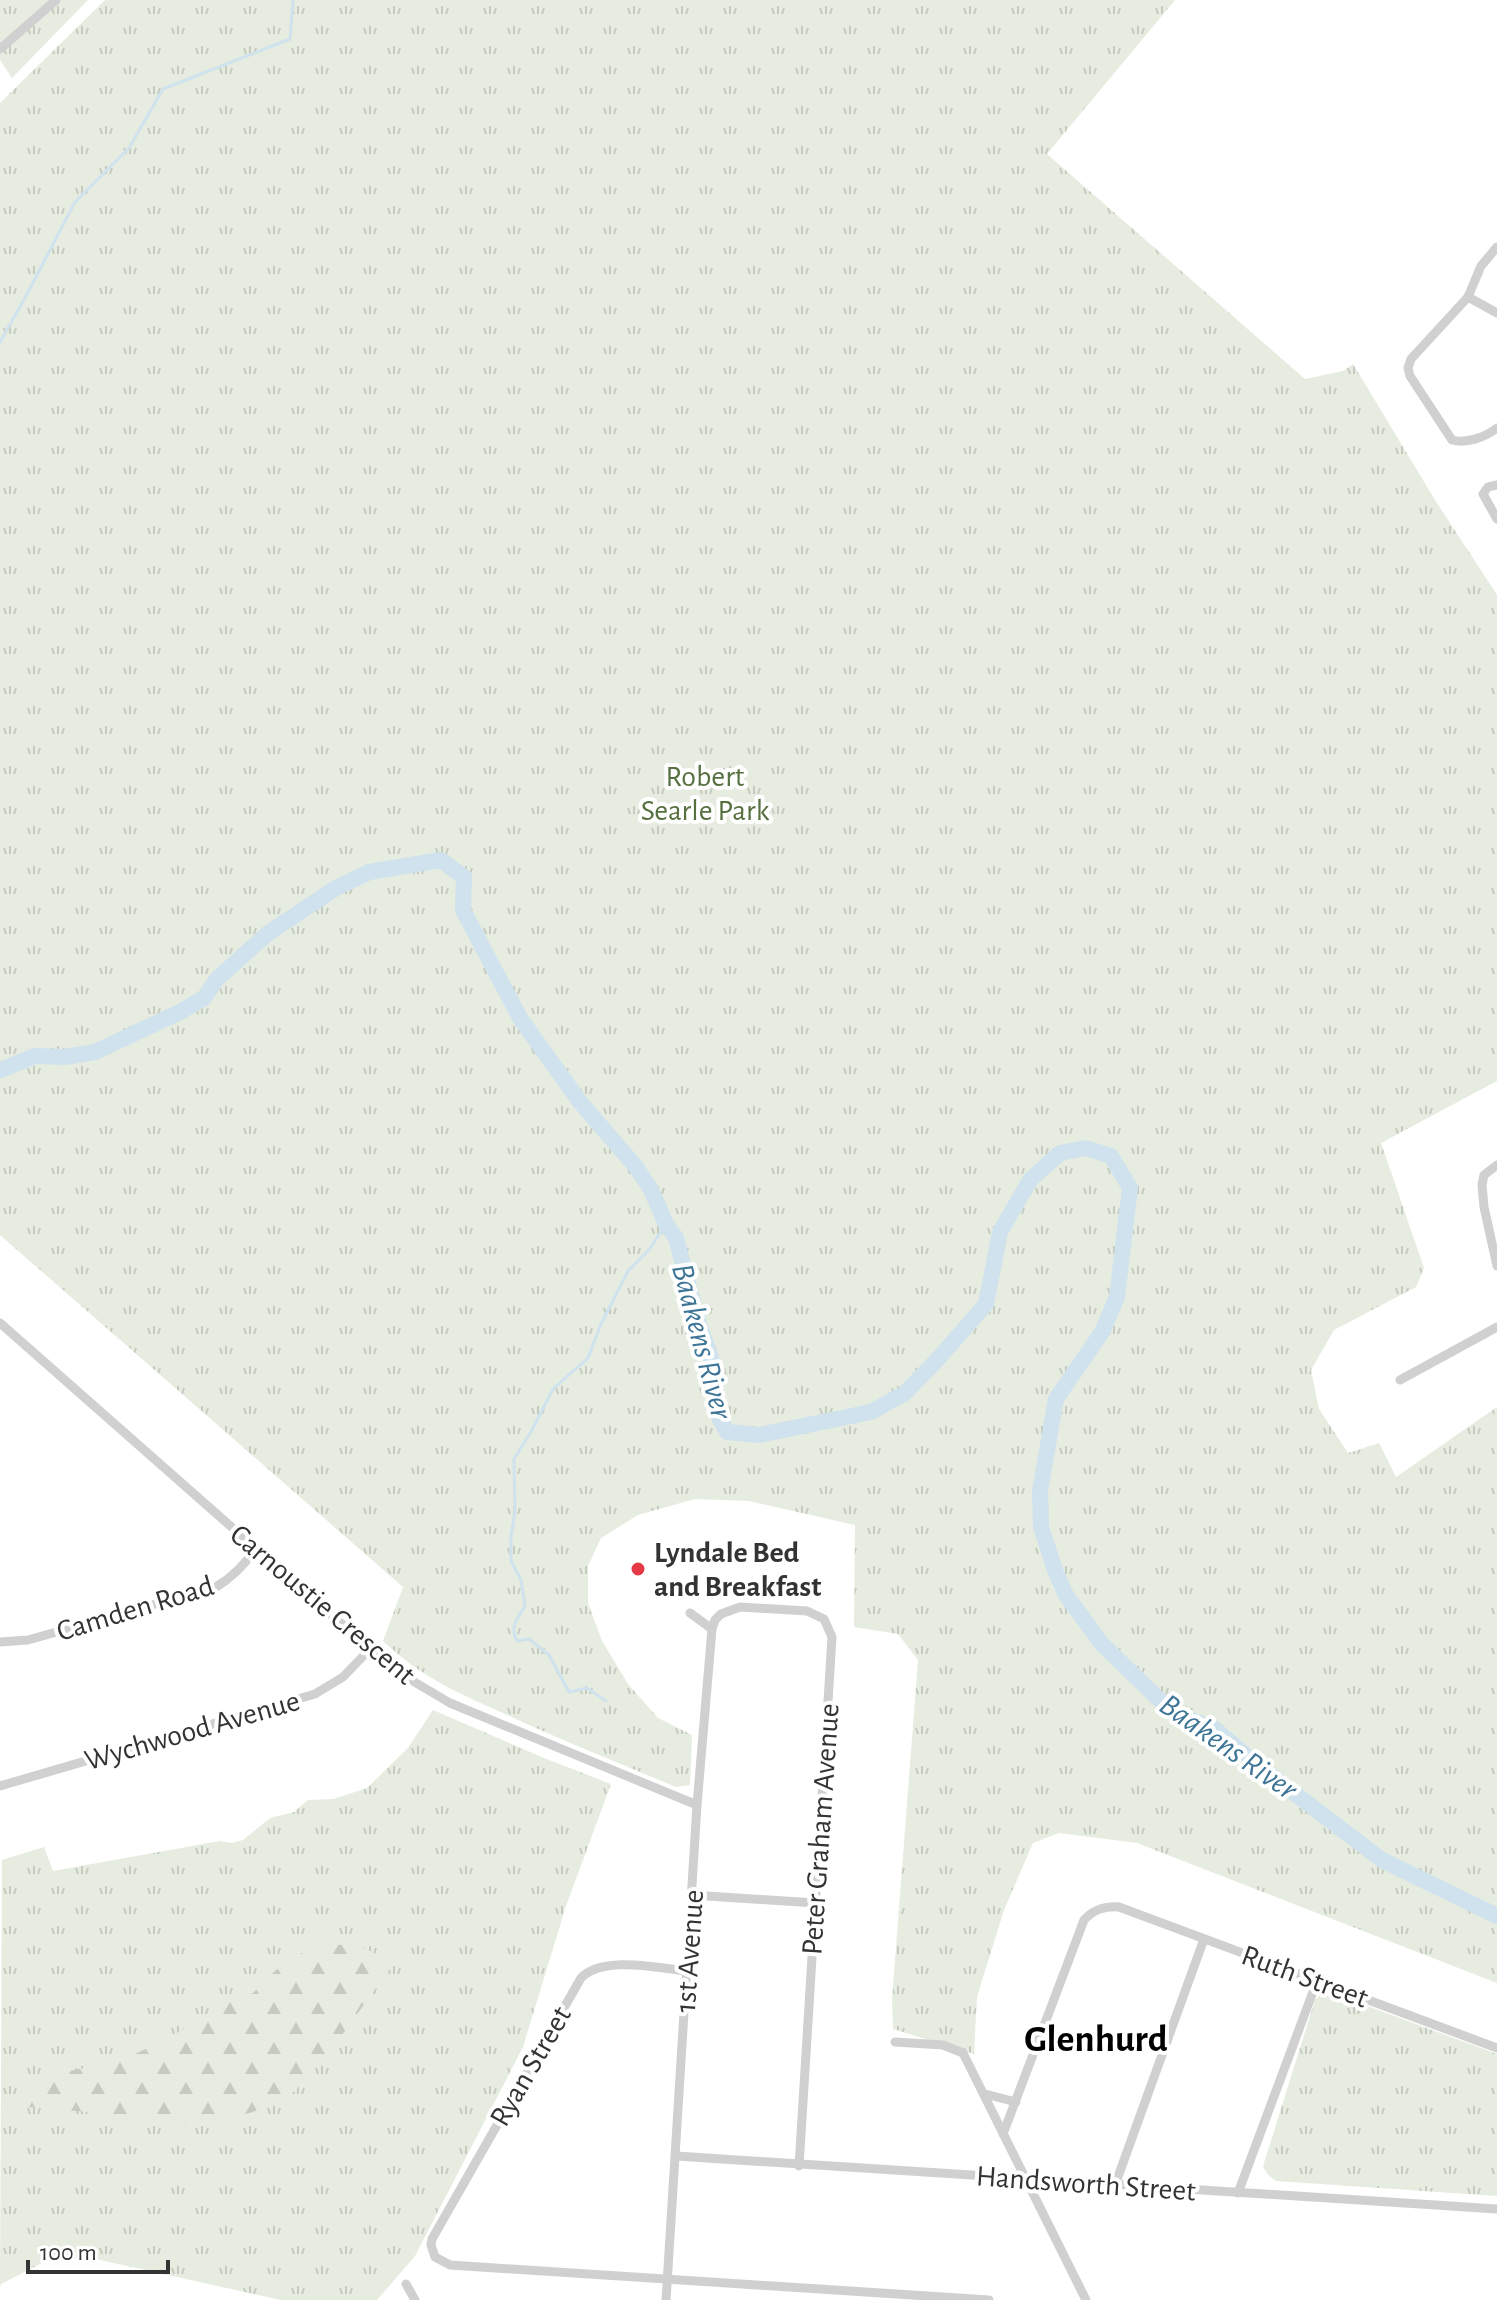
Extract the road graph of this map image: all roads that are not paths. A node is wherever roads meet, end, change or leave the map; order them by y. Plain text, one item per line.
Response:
1 (56, 0) edge
2 (0, 49) edge
3 (1497, 247) edge
4 (1468, 297) junction
5 (1497, 313) edge
6 (1497, 428) edge
7 (1497, 485) edge
8 (1497, 519) edge
9 (1497, 1165) edge
10 (1497, 1266) edge
11 (0, 1323) edge
12 (1497, 1327) edge
13 (1400, 1380) dead end
14 (255, 1549) junction
15 (690, 1613) dead end
16 (712, 1629) junction
17 (0, 1642) edge
18 (370, 1649) junction
19 (0, 1786) edge
20 (697, 1805) junction
21 (692, 1895) junction
22 (816, 1903) junction
23 (1204, 1939) junction
24 (687, 1971) junction
25 (1317, 1981) junction
26 (895, 2042) dead end
27 (1497, 2048) edge
28 (985, 2094) junction
29 (1016, 2102) junction
30 (1003, 2134) junction
31 (676, 2156) junction
32 (799, 2166) junction
33 (1027, 2180) junction
34 (1115, 2185) junction
35 (1238, 2193) junction
36 (1497, 2209) edge
37 (667, 2280) junction
38 (406, 2284) dead end
39 (415, 2300) edge
40 (666, 2300) edge
41 (989, 2300) edge
42 (1086, 2300) edge

1 - 2 street
3 - 4 street
4 - 5 street
4 - 6 street
7 - 8 street
9 - 10 street
11 - 14 street, Carnoustie Crescent
12 - 13 street
14 - 17 street, Camden Road
14 - 18 street, Carnoustie Crescent
15 - 16 street
16 - 20 street, 1st Avenue
16 - 22 street, Peter Graham Avenue
18 - 19 street, Wychwood Avenue
18 - 20 street, Carnoustie Crescent
20 - 21 street, 1st Avenue
21 - 22 street
21 - 24 street, 1st Avenue
22 - 32 street, Peter Graham Avenue
23 - 25 street, Ruth Street
23 - 29 street, Ruth Street
23 - 34 street
24 - 31 street, 1st Avenue
24 - 37 street, Ryan Street
25 - 27 street, Ruth Street
25 - 35 street
26 - 28 street
28 - 29 street
28 - 30 street
29 - 30 street
30 - 33 street
31 - 32 street, Handsworth Street
31 - 37 street, 1st Avenue
32 - 33 street, Handsworth Street
33 - 34 street, Handsworth Street
33 - 42 street
34 - 35 street, Handsworth Street
35 - 36 street, Handsworth Street
37 - 40 street, 1st Avenue
37 - 41 street
38 - 39 street

